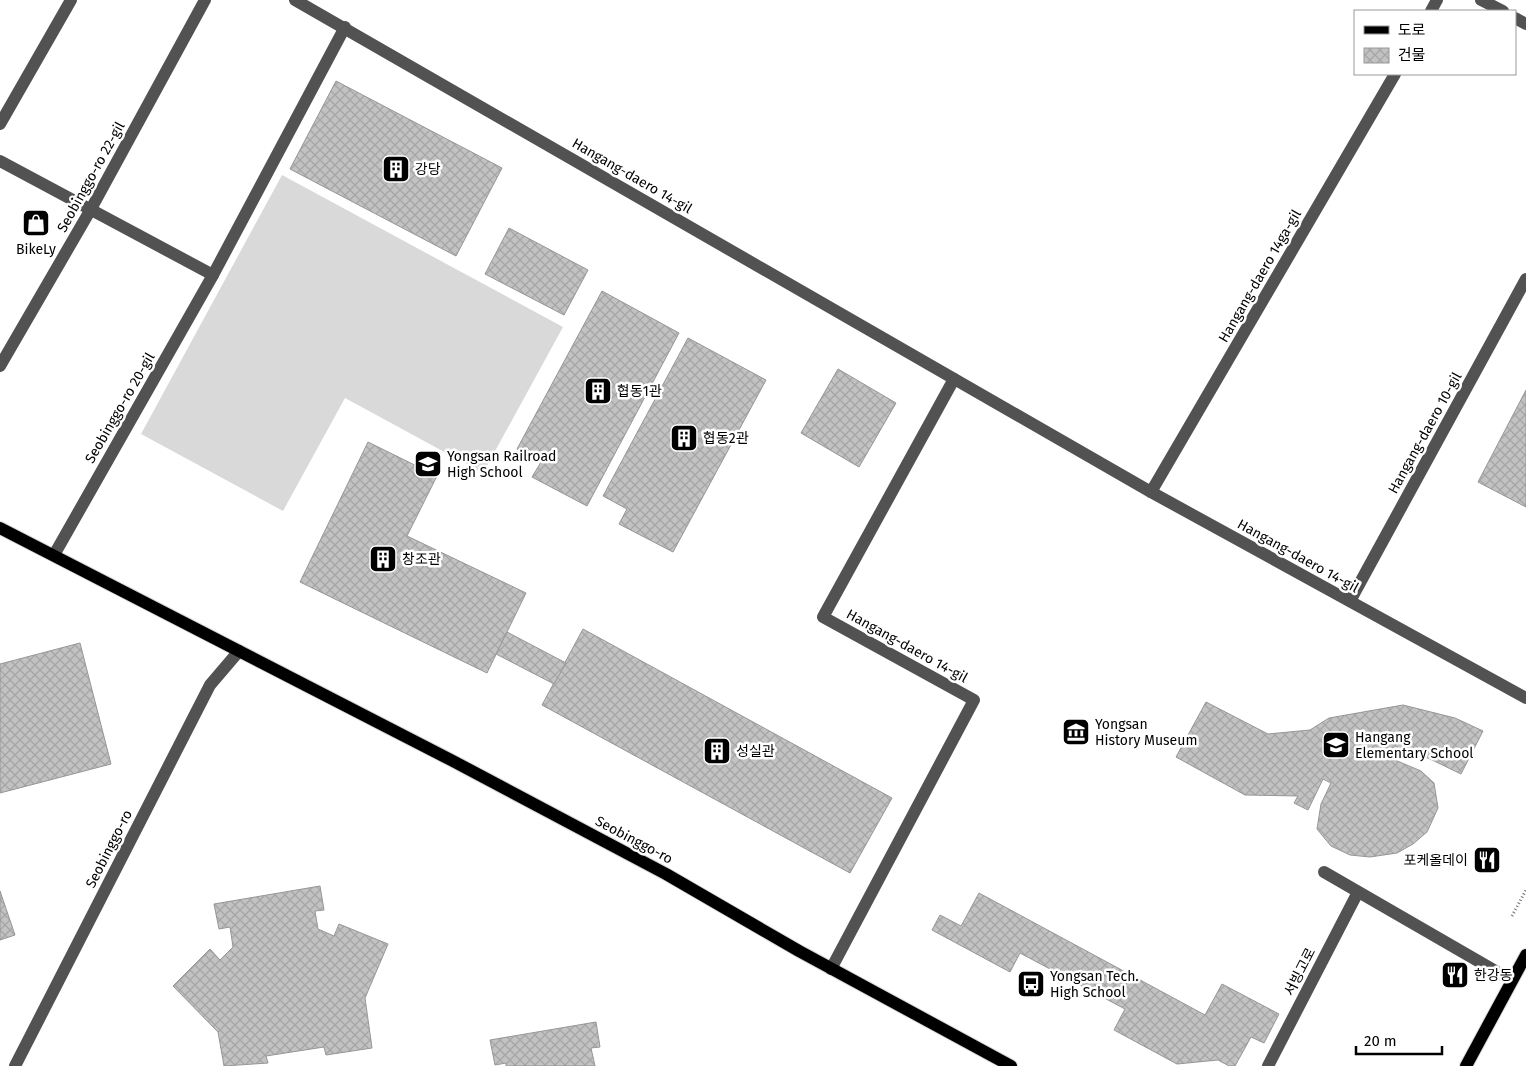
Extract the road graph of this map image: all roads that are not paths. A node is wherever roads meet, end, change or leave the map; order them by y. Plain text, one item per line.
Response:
1 (71, 0) edge
2 (205, 0) edge
3 (294, 0) edge
4 (1481, 0) edge
5 (1501, 10) edge
6 (345, 27) junction
7 (1393, 75) edge
8 (0, 124) edge
9 (0, 161) edge
10 (91, 210) junction
11 (213, 275) junction
12 (1526, 279) edge
13 (0, 366) edge
14 (954, 379) junction
15 (1151, 492) junction
16 (0, 528) edge
17 (54, 556) junction
18 (1350, 601) junction
19 (238, 651) junction
20 (1526, 698) edge
21 (1324, 872) dead end
22 (1358, 892) junction
23 (1526, 955) edge
24 (831, 969) junction
25 (1511, 980) junction
26 (15, 1066) edge
27 (1011, 1066) edge
28 (1268, 1066) edge
29 (1466, 1066) edge

1 - 8 street
2 - 10 street, Seobinggo-ro 22-gil
3 - 6 street, Hangang-daero 14-gil
4 - 5 street
6 - 11 street, Seobinggo-ro 20-gil
6 - 14 street, Hangang-daero 14-gil
7 - 15 street, Hangang-daero 14ga-gil
9 - 10 street
10 - 11 street
10 - 13 street, Seobinggo-ro 22-gil
11 - 17 street, Seobinggo-ro 20-gil
12 - 18 street, Hangang-daero 10-gil
14 - 15 street, Hangang-daero 14-gil
14 - 24 street, Hangang-daero 14-gil
15 - 18 street, Hangang-daero 14-gil
16 - 17 main road, Seobinggo-ro
17 - 19 main road, Seobinggo-ro
18 - 20 street, Hangang-daero 14-gil
19 - 24 main road, Seobinggo-ro
19 - 26 street, Seobinggo-ro
21 - 22 street
22 - 25 street
22 - 28 street, 서빙고로
23 - 25 main road
24 - 27 main road, Seobinggo-ro
25 - 29 main road

